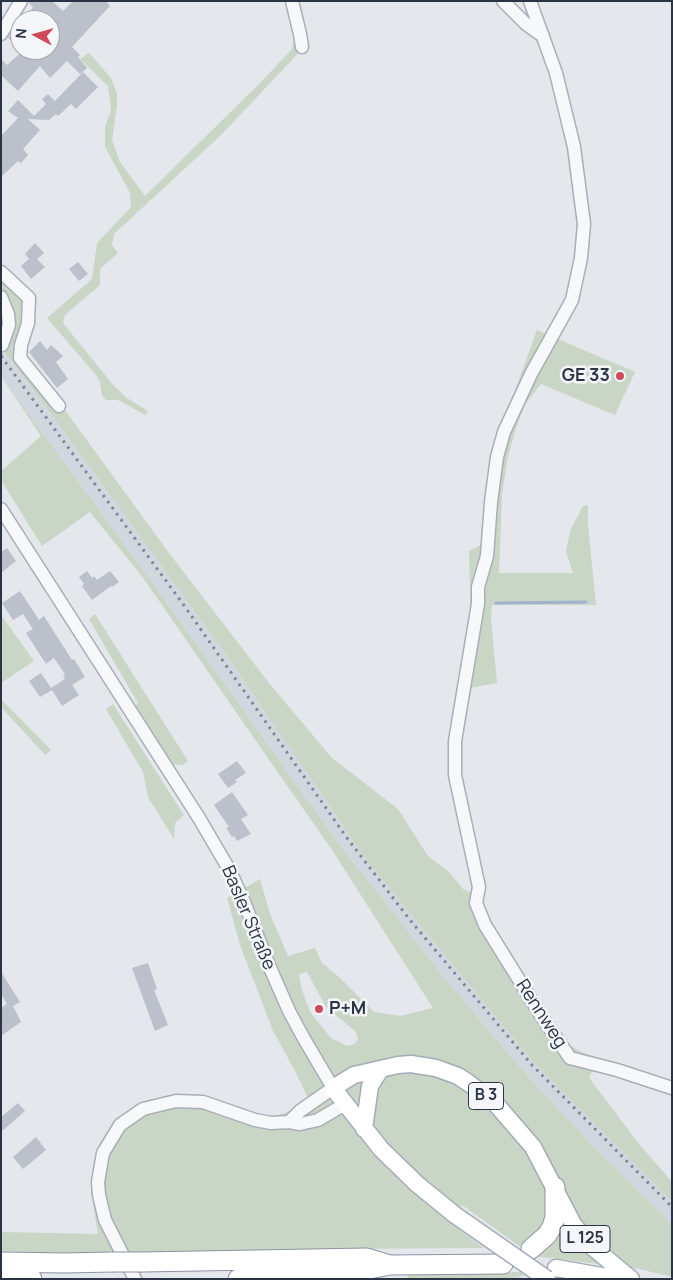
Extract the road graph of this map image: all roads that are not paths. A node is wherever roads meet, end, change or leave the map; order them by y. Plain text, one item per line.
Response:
1 (21, 1) edge
2 (292, 1) edge
3 (504, 1) edge
4 (530, 1) edge
5 (1, 34) edge
6 (543, 36) junction
7 (302, 47) dead end
8 (1, 272) edge
9 (1, 297) edge
10 (2, 345) edge
11 (59, 406) dead end
12 (1, 509) edge
13 (380, 1070) junction
14 (370, 1086) junction
15 (334, 1088) junction
16 (672, 1088) edge
17 (345, 1104) junction
18 (290, 1122) junction
19 (364, 1129) junction
20 (555, 1187) junction
21 (531, 1249) dead end
22 (1, 1262) edge
23 (503, 1264) dead end
24 (138, 1270) edge
25 (384, 1272) edge
26 (551, 1273) edge
27 (1, 1278) edge
28 (32, 1279) edge
29 (238, 1279) edge
30 (619, 1279) edge
31 (630, 1279) edge

1 - 5 street
2 - 7 street
3 - 6 street
4 - 6 street
6 - 16 street, Rennweg
8 - 11 street
9 - 10 street
12 - 15 street, Basler Straße
13 - 14 main road
13 - 15 main road
13 - 20 main road, B 3
14 - 17 main road
14 - 19 main road
15 - 17 main road, Basler Straße
15 - 18 street
17 - 18 street
17 - 19 main road, Basler Straße
18 - 24 street
19 - 26 main road, Basler Straße, bridge
20 - 21 highway, B 3
20 - 31 main road, L 125
22 - 24 highway, bridge
23 - 25 highway
24 - 25 highway
25 - 29 highway
26 - 30 main road, L 125
27 - 28 highway

